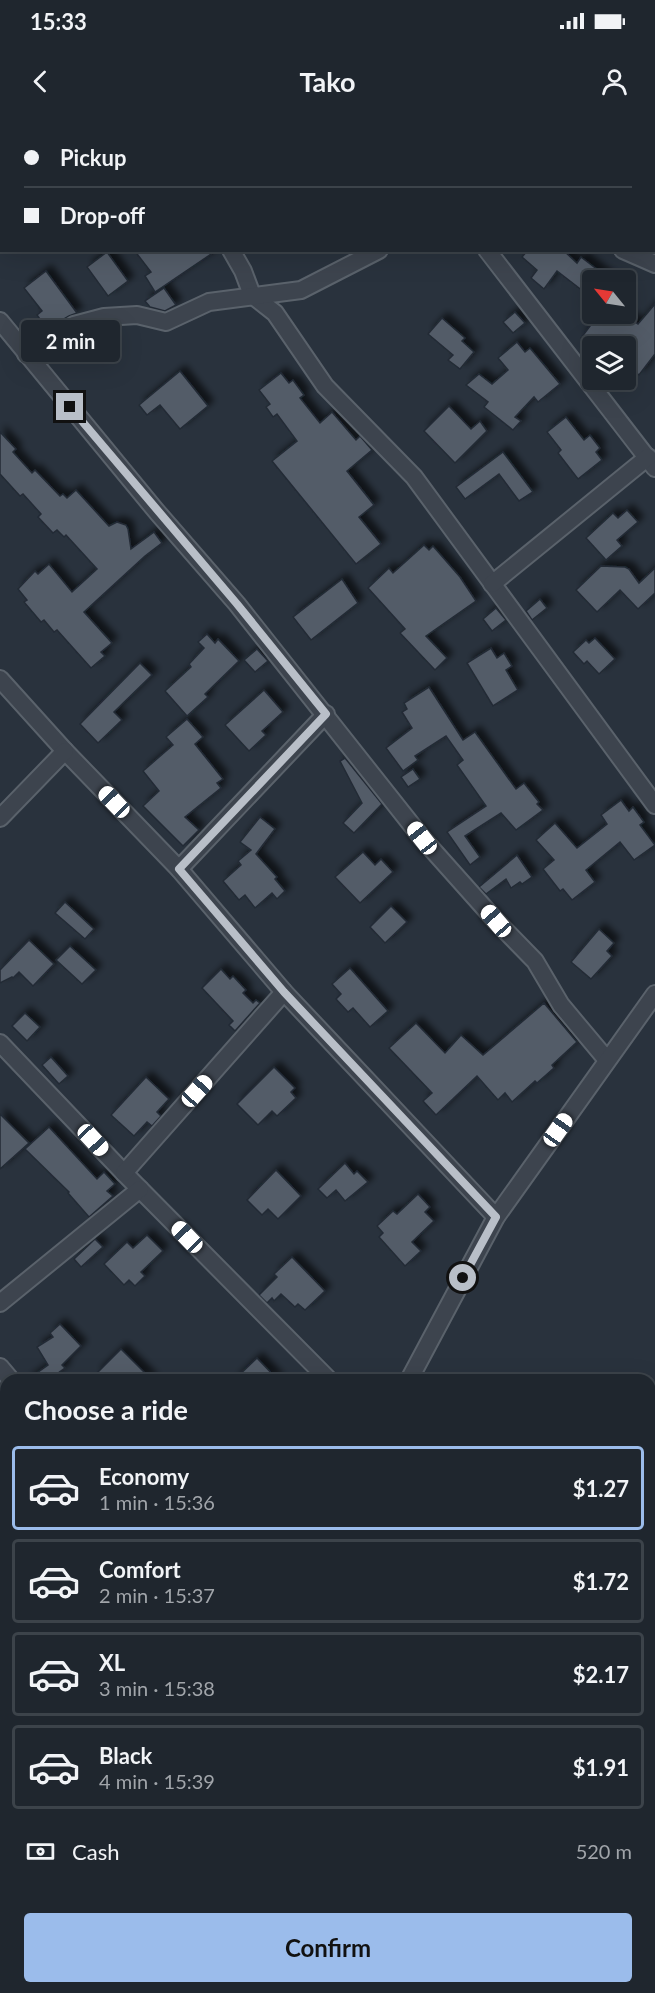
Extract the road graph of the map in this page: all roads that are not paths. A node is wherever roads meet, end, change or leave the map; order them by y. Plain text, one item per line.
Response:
1 (232, 252) edge
2 (375, 252) edge
3 (489, 252) edge
4 (628, 252) edge
5 (655, 264) edge
6 (252, 295) junction
7 (0, 321) edge
8 (26, 354) junction
9 (651, 463) edge
10 (492, 584) junction
11 (0, 679) edge
12 (326, 714) junction
13 (65, 752) junction
14 (655, 805) edge
15 (0, 818) edge
16 (179, 869) junction
17 (284, 992) junction
18 (655, 994) edge
19 (0, 1042) edge
20 (607, 1060) junction
21 (124, 1173) junction
22 (140, 1189) junction
23 (496, 1217) junction
24 (0, 1304) edge
25 (323, 1374) edge
26 (412, 1374) edge

1 - 6 street
2 - 6 street
3 - 9 street
4 - 5 street
6 - 8 street
6 - 10 street
7 - 8 street
8 - 12 street
9 - 10 street
10 - 14 street
11 - 13 street
12 - 16 street
12 - 20 street
13 - 15 street
13 - 16 street
16 - 17 street
17 - 21 street
17 - 23 street
18 - 20 street
19 - 21 street
20 - 23 street
21 - 22 street
22 - 24 street
22 - 25 street
23 - 26 street

